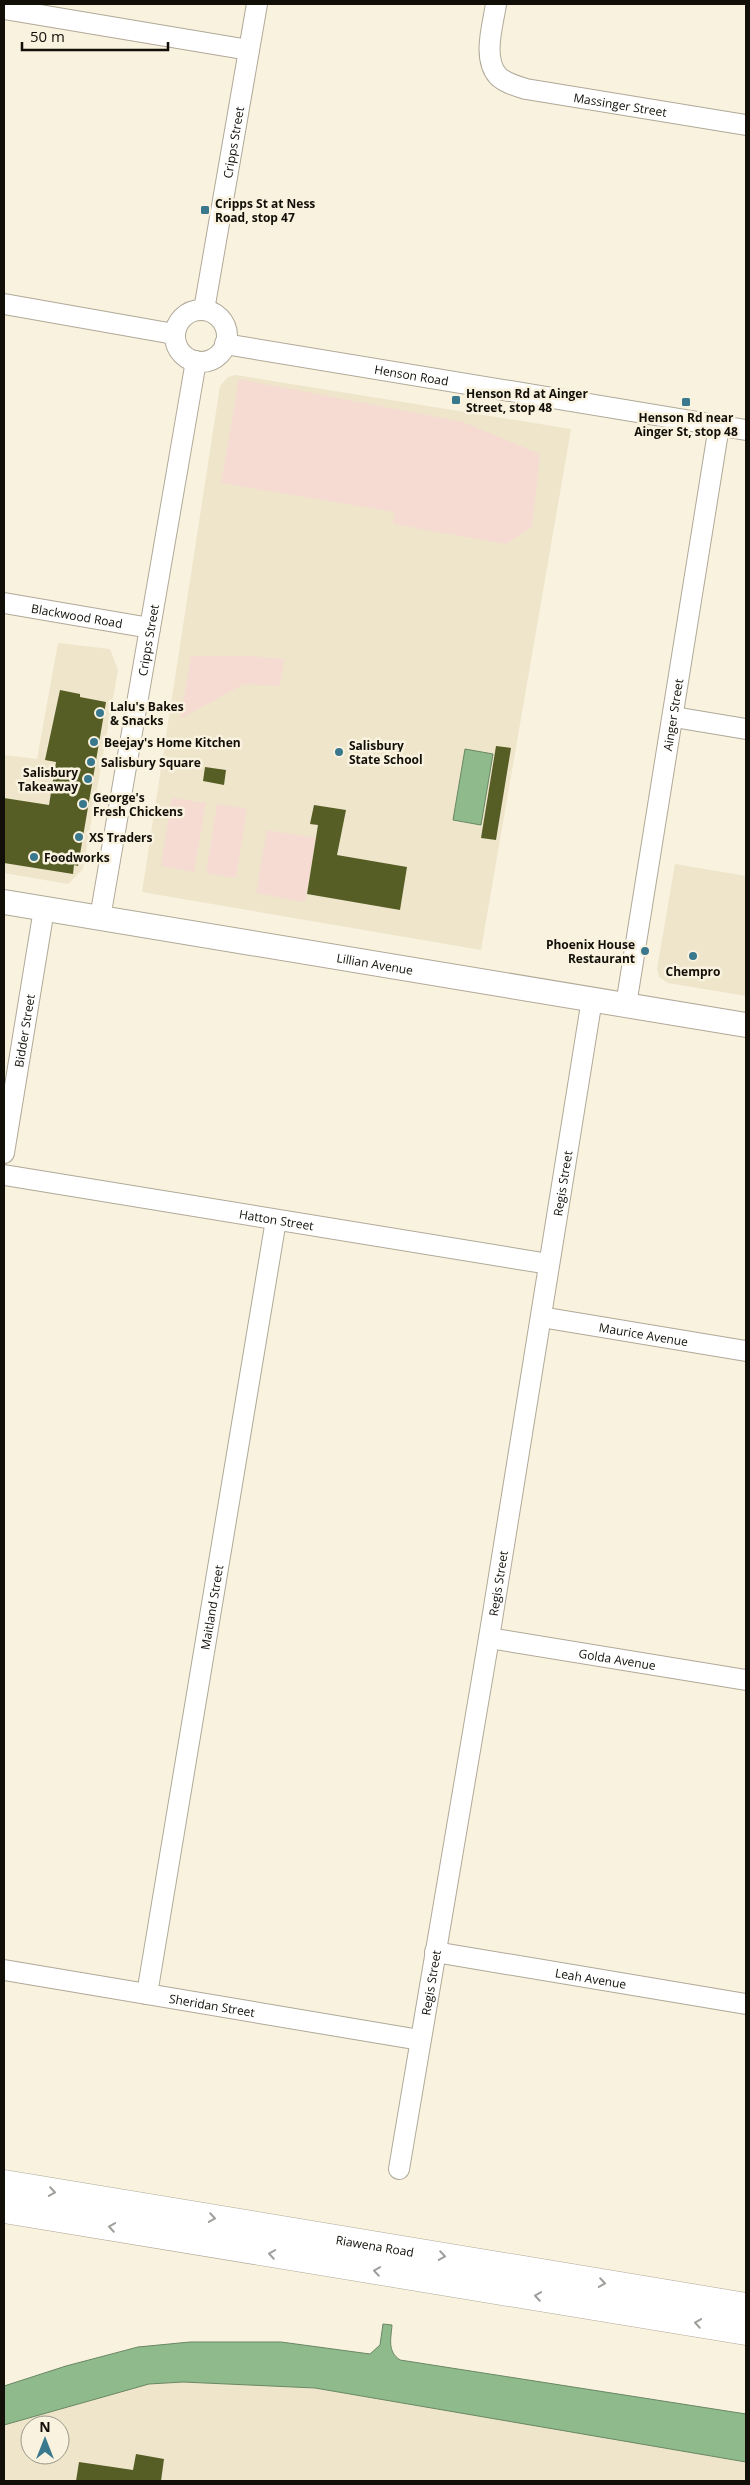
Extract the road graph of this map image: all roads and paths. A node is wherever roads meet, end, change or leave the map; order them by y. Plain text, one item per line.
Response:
1 (257, 4) edge
2 (496, 4) edge
3 (4, 9) edge
4 (249, 50) junction
5 (746, 125) edge
6 (4, 304) edge
7 (204, 310) junction
8 (174, 334) junction
9 (226, 344) junction
10 (196, 361) junction
11 (719, 426) junction
12 (746, 430) edge
13 (4, 603) edge
14 (150, 628) junction
15 (674, 717) junction
16 (746, 729) edge
17 (4, 902) edge
18 (44, 909) junction
19 (100, 918) junction
20 (592, 999) junction
21 (626, 1005) junction
22 (746, 1025) edge
23 (4, 1153) edge
24 (4, 1175) edge
25 (276, 1220) junction
26 (550, 1264) junction
27 (541, 1318) junction
28 (746, 1351) edge
29 (489, 1638) junction
30 (746, 1680) edge
31 (435, 1952) junction
32 (4, 1970) edge
33 (146, 1994) junction
34 (746, 2004) edge
35 (420, 2040) junction
36 (399, 2168) dead end
37 (4, 2184) edge
38 (4, 2209) edge
39 (746, 2307) edge
40 (746, 2331) edge

1 - 4 street, Cripps Street
2 - 5 street, Massinger Street
3 - 4 street
4 - 7 street, Cripps Street
6 - 8 street
7 - 8 street
7 - 9 street
8 - 10 street
9 - 10 street
9 - 11 street, Henson Road
10 - 14 street, Cripps Street
11 - 12 street, Henson Road
11 - 15 street, Ainger Street
13 - 14 street, Blackwood Road
14 - 19 street, Cripps Street
15 - 16 street
15 - 21 street, Ainger Street
17 - 18 street, Lillian Avenue
18 - 19 street, Lillian Avenue
18 - 23 street, Bidder Street
19 - 20 street, Lillian Avenue
20 - 21 street, Lillian Avenue
20 - 26 street, Regis Street
21 - 22 street, Lillian Avenue
24 - 25 street, Hatton Street
25 - 26 street, Hatton Street
25 - 33 street, Maitland Street
26 - 27 street, Regis Street
27 - 28 street, Maurice Avenue
27 - 29 street, Regis Street
29 - 30 street, Golda Avenue
29 - 31 street, Regis Street
31 - 34 street, Leah Avenue
31 - 35 street, Regis Street
32 - 33 street, Sheridan Street
33 - 35 street, Sheridan Street
35 - 36 street, Regis Street
37 -> 39 highway, Riawena Road
40 -> 38 highway, Riawena Road

